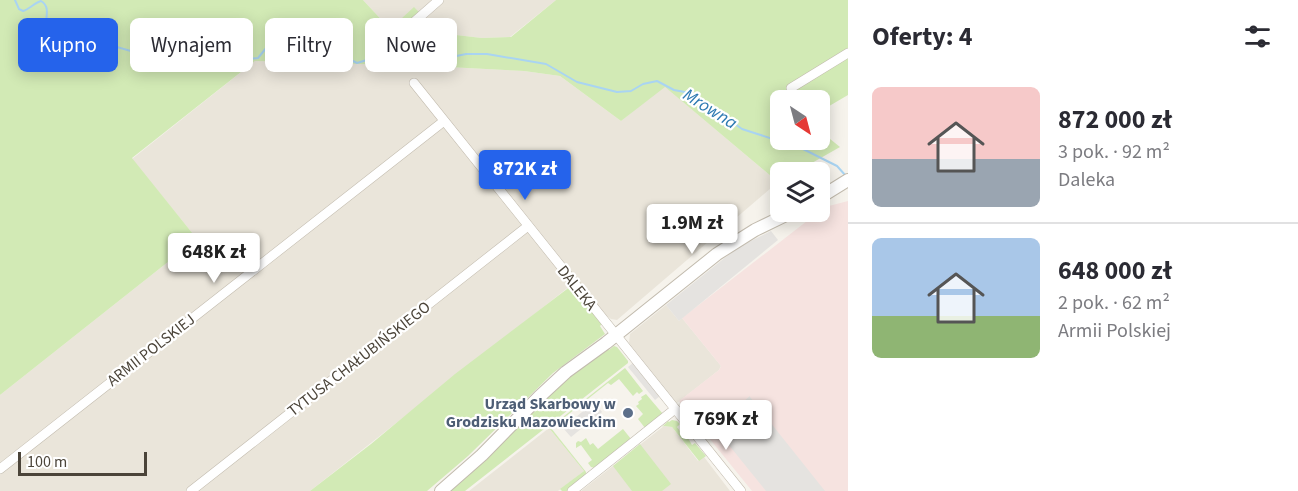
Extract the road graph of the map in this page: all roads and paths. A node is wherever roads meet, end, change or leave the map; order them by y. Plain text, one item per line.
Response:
1 (439, 0) edge
2 (419, 18) edge
3 (848, 53) edge
4 (414, 83) dead end
5 (791, 88) dead end
6 (444, 122) junction
7 (844, 183) edge
8 (830, 191) edge
9 (771, 222) edge
10 (528, 226) junction
11 (616, 335) junction
12 (675, 409) junction
13 (0, 469) edge
14 (190, 491) edge
15 (441, 491) edge
16 (572, 491) edge
17 (741, 491) edge

1 - 2 street
3 - 5 street
4 - 6 street, DALEKA
6 - 10 street, DALEKA
6 - 13 street, ARMII POLSKIEJ
7 - 8 street
9 - 11 street
10 - 11 street, DALEKA
10 - 14 street, TYTUSA CHAŁUBIŃSKIEGO
11 - 12 street, DALEKA
11 - 15 street
12 - 16 street
12 - 17 street, DALEKA

